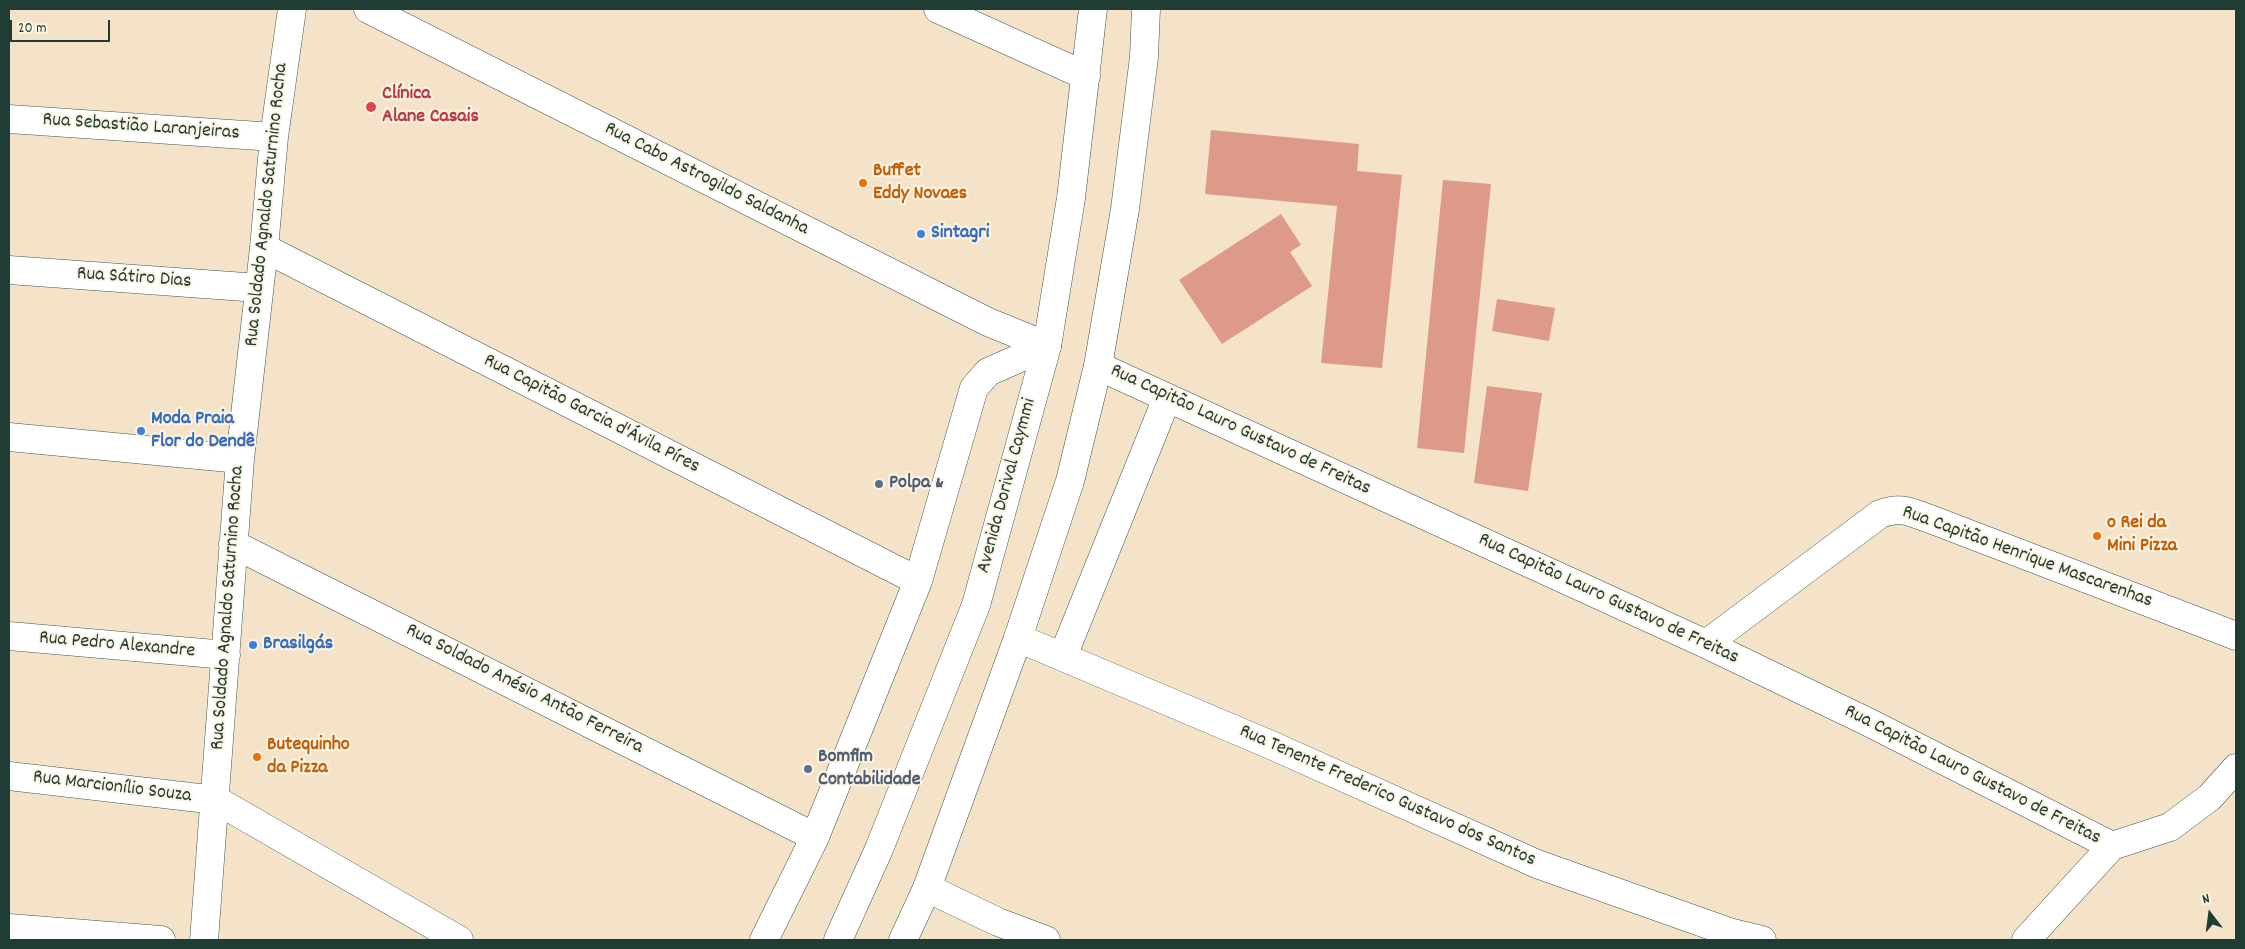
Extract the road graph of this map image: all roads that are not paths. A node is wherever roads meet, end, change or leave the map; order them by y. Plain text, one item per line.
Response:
1 (292, 9) edge
2 (368, 9) edge
3 (938, 9) edge
4 (1093, 9) edge
5 (1146, 9) edge
6 (1086, 76) junction
7 (9, 120) edge
8 (274, 137) junction
9 (264, 248) junction
10 (9, 270) edge
11 (259, 288) junction
12 (1047, 346) junction
13 (1098, 366) junction
14 (1167, 398) junction
15 (9, 437) edge
16 (240, 458) junction
17 (233, 544) junction
18 (918, 581) junction
19 (9, 636) edge
20 (2236, 636) edge
21 (1018, 638) junction
22 (1706, 644) junction
23 (226, 656) junction
24 (1063, 656) junction
25 (2236, 768) edge
26 (9, 776) edge
27 (216, 800) junction
28 (815, 837) junction
29 (2112, 846) junction
30 (927, 888) junction
31 (9, 928) edge
32 (160, 940) edge
33 (204, 940) edge
34 (459, 940) edge
35 (764, 940) edge
36 (838, 940) edge
37 (903, 940) edge
38 (1046, 940) edge
39 (1762, 940) edge
40 (2026, 940) edge

1 - 8 street, Rua Soldado Agnaldo Saturnino Rocha
2 - 12 street, Rua Cabo Astrogildo Saldanha
3 - 6 street
4 - 6 street, Avenida Dorival Caymmi
5 - 13 street
6 - 12 street, Avenida Dorival Caymmi
7 - 8 street, Rua Sebastião Laranjeiras
8 - 9 street, Rua Soldado Agnaldo Saturnino Rocha
9 - 11 street, Rua Soldado Agnaldo Saturnino Rocha
9 - 18 street, Rua Capitão Garcia d'Ávila Píres
10 - 11 street, Rua Sátiro Dias
11 - 16 street, Rua Soldado Agnaldo Saturnino Rocha
12 - 18 street
12 - 36 street, Avenida Dorival Caymmi
13 - 14 street, Rua Capitão Lauro Gustavo de Freitas
13 - 21 street
14 - 22 street, Rua Capitão Lauro Gustavo de Freitas
14 - 24 street
15 - 16 street
16 - 17 street, Rua Soldado Agnaldo Saturnino Rocha
17 - 23 street, Rua Soldado Agnaldo Saturnino Rocha
17 - 28 street, Rua Soldado Anésio Antão Ferreira
18 - 28 street
19 - 23 street, Rua Pedro Alexandre
20 - 22 street, Rua Capitão Henrique Mascarenhas
21 - 24 street, Rua Tenente Frederico Gustavo dos Santos
21 - 30 street
22 - 29 street, Rua Capitão Lauro Gustavo de Freitas
23 - 27 street, Rua Soldado Agnaldo Saturnino Rocha
24 - 39 street, Rua Tenente Frederico Gustavo dos Santos
25 - 29 street
26 - 27 street, Rua Marcionílio Souza
27 - 33 street, Rua Soldado Agnaldo Saturnino Rocha
27 - 34 street
28 - 35 street
29 - 40 street
30 - 37 street
30 - 38 street
31 - 32 street

